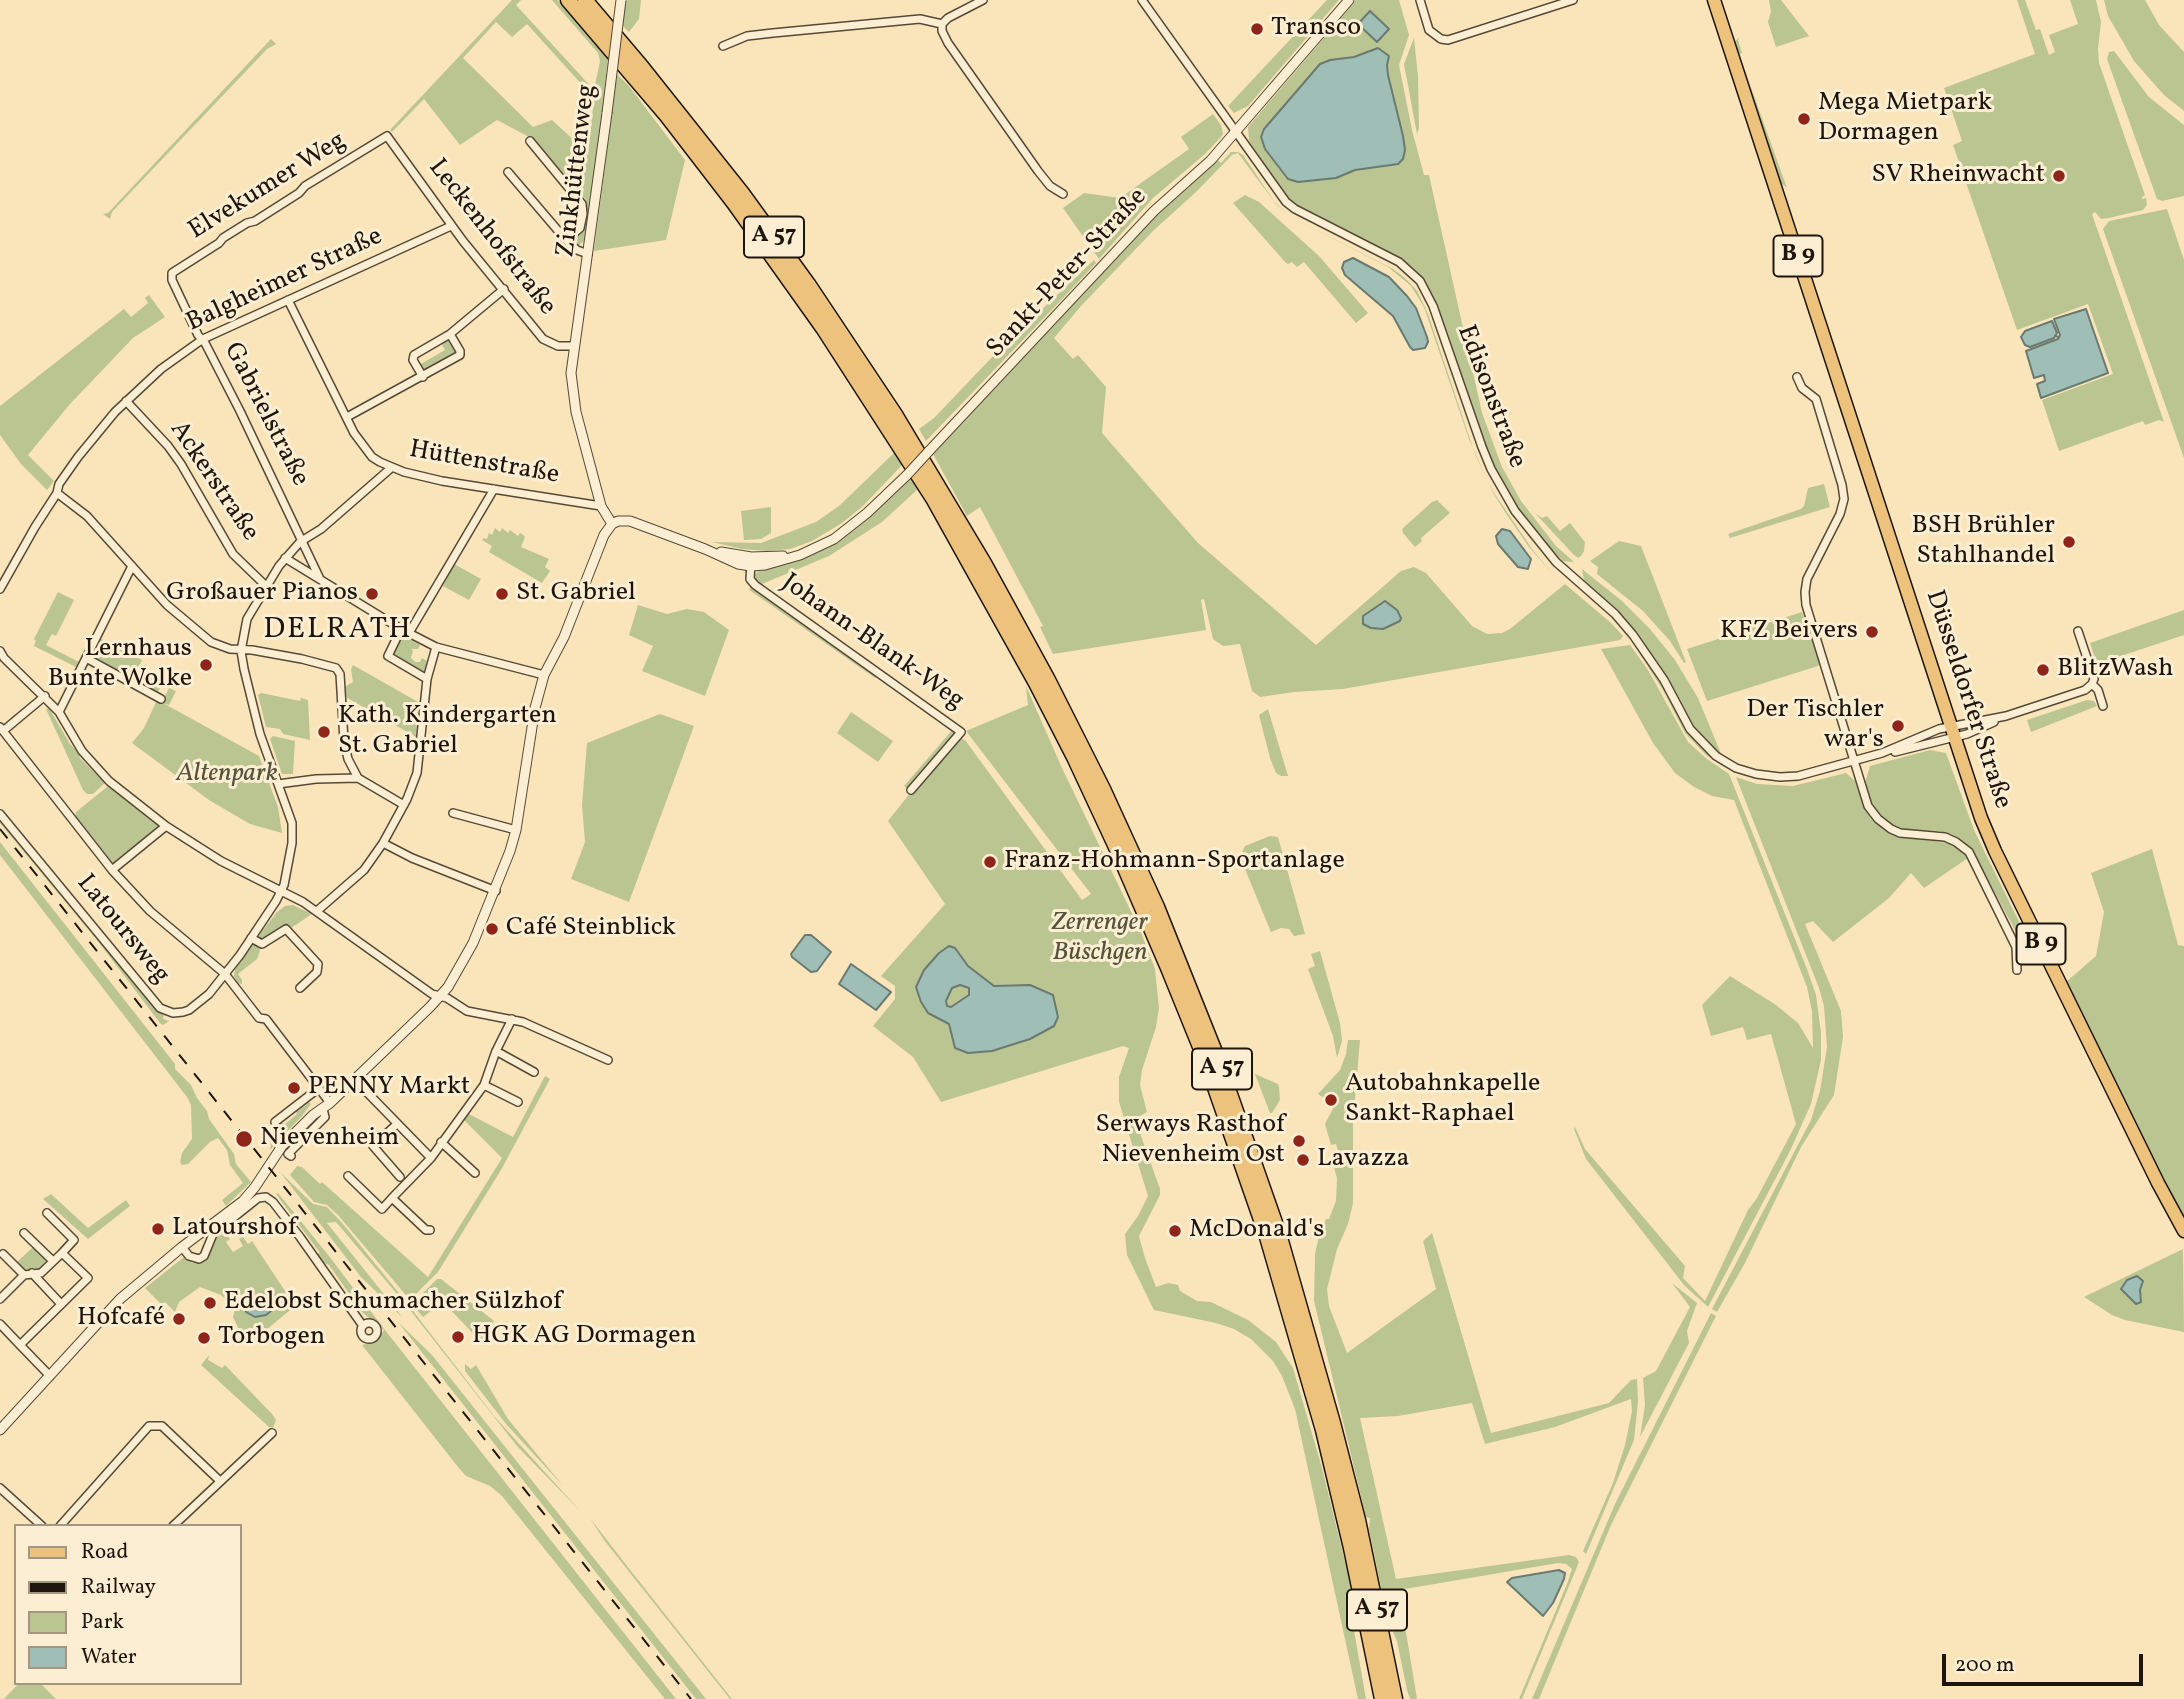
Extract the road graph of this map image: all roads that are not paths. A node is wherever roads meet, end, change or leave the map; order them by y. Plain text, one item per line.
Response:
1 (568, 0) edge
2 (585, 0) edge
3 (621, 0) edge
4 (983, 0) edge
5 (1142, 0) edge
6 (1349, 0) edge
7 (1420, 0) edge
8 (1573, 0) edge
9 (1714, 0) edge
10 (942, 24) junction
11 (723, 46) dead end
12 (1237, 131) junction
13 (387, 136) joint
14 (530, 141) dead end
15 (508, 172) dead end
16 (1063, 194) dead end
17 (452, 226) junction
18 (566, 240) junction
19 (589, 254) junction
20 (172, 274) joint
21 (503, 289) junction
22 (289, 300) junction
23 (450, 334) junction
24 (203, 340) junction
25 (573, 346) junction
26 (423, 377) junction
27 (1797, 377) dead end
28 (126, 401) junction
29 (347, 417) junction
30 (391, 468) junction
31 (494, 489) junction
32 (57, 493) junction
33 (601, 506) junction
34 (612, 524) junction
35 (303, 540) junction
36 (285, 558) junction
37 (751, 562) junction
38 (132, 566) junction
39 (319, 577) junction
40 (266, 586) junction
41 (0, 589) edge
42 (405, 631) junction
43 (2078, 631) dead end
44 (436, 647) junction
45 (241, 650) junction
46 (0, 651) edge
47 (86, 658) junction
48 (544, 675) junction
49 (427, 679) junction
50 (2092, 684) junction
51 (45, 696) junction
52 (161, 699) dead end
53 (2104, 706) dead end
54 (59, 712) junction
55 (1, 729) edge
56 (1952, 732) junction
57 (1854, 762) junction
58 (358, 778) junction
59 (278, 784) junction
60 (911, 790) dead end
61 (404, 806) junction
62 (453, 813) dead end
63 (0, 814) edge
64 (166, 826) junction
65 (516, 830) junction
66 (383, 843) junction
67 (112, 870) junction
68 (282, 890) junction
69 (496, 891) junction
70 (317, 911) junction
71 (251, 938) junction
72 (2017, 970) dead end
73 (225, 974) junction
74 (300, 988) dead end
75 (441, 996) junction
76 (512, 1019) junction
77 (496, 1051) junction
78 (608, 1060) dead end
79 (534, 1072) dead end
80 (354, 1079) junction
81 (484, 1085) junction
82 (318, 1088) junction
83 (518, 1102) dead end
84 (327, 1106) junction
85 (275, 1122) dead end
86 (397, 1124) junction
87 (441, 1142) junction
88 (291, 1156) dead end
89 (431, 1158) junction
90 (475, 1173) dead end
91 (348, 1176) dead end
92 (400, 1177) dead end
93 (392, 1198) junction
94 (47, 1213) dead end
95 (430, 1230) dead end
96 (2184, 1231) edge
97 (24, 1233) dead end
98 (182, 1247) junction
99 (62, 1253) junction
100 (3, 1254) dead end
101 (53, 1261) junction
102 (28, 1274) junction
103 (1, 1296) edge
104 (61, 1304) junction
105 (0, 1324) edge
106 (363, 1326) dead end
107 (20, 1345) junction
108 (50, 1376) junction
109 (0, 1430) edge
110 (272, 1433) dead end
111 (220, 1481) junction
112 (0, 1488) edge
113 (39, 1524) edge
114 (62, 1524) edge
115 (175, 1524) edge
116 (1382, 1699) edge
117 (1395, 1699) edge

1 - 116 highway, A 57
2 - 117 highway, A 57
3 - 19 street, Zinkhüttenweg, bridge
4 - 10 street
5 - 12 street, Edisonstraße
6 - 12 street, Sankt-Peter-Straße
7 - 8 street
9 - 56 main road, Düsseldorfer Straße / B 9
10 - 11 street
10 - 16 street
12 - 37 street, Sankt-Peter-Straße, bridge
12 - 57 street, Edisonstraße
13 - 17 street, Leckenhofstraße
13 - 20 street, Elvekumer Weg
14 - 18 street
15 - 18 street
17 - 21 street, Leckenhofstraße
17 - 22 street, Balgheimer Straße
18 - 19 street
19 - 25 street, Zinkhüttenweg
20 - 24 street, Gabrielstraße
21 - 23 street
21 - 25 street, Leckenhofstraße
22 - 24 street, Balgheimer Straße
22 - 29 street, Hüttenstraße
23 - 26 street
23 - 26 street
24 - 28 street, Balgheimer Straße
24 - 35 street, Gabrielstraße
25 - 33 street, Zinkhüttenweg
26 - 29 street
27 - 57 street
28 - 32 street, Balgheimer Straße
28 - 40 street, Ackerstraße
29 - 30 street, Hüttenstraße
30 - 31 street, Hüttenstraße
30 - 35 street
31 - 33 street, Hüttenstraße
31 - 42 street
32 - 38 street
32 - 41 street, Balgheimer Straße
33 - 34 street, Zinkhüttenweg
34 - 37 street, Sankt-Peter-Straße
34 - 48 street
35 - 36 street
35 - 39 street, Gabrielstraße
36 - 39 street
36 - 40 street
37 - 60 street, Johann-Blank-Weg
38 - 45 street
38 - 47 street
39 - 42 street
40 - 45 street
42 - 44 street
42 - 49 street
43 - 50 street
44 - 48 street
44 - 49 street
45 - 58 street
45 - 59 street, Latoursweg
46 - 51 street
47 - 52 street
47 - 54 street
48 - 65 street
49 - 61 street
50 - 53 street
50 - 56 street, Edisonstraße
51 - 54 street
51 - 55 street
54 - 64 street
55 - 67 street
56 - 57 street, Edisonstraße
56 - 96 main road, Düsseldorfer Straße / B 9
57 - 72 street
58 - 59 street
58 - 61 street
59 - 68 street, Latoursweg
61 - 66 street
62 - 65 street
63 - 73 street, Latoursweg
64 - 67 street
64 - 68 street
65 - 69 street
66 - 69 street
66 - 70 street
67 - 73 street
68 - 70 street
68 - 71 street, Latoursweg
69 - 75 street
70 - 75 street
71 - 73 street, Latoursweg
71 - 74 street
73 - 82 street
75 - 76 street
75 - 80 street
76 - 77 street
76 - 78 street
77 - 79 street
77 - 81 street
80 - 84 street
80 - 86 street
81 - 83 street
81 - 87 street
82 - 84 street
82 - 85 street
84 - 88 street
84 - 98 street
86 - 89 street
86 - 92 street
87 - 89 street
87 - 90 street
89 - 93 street
91 - 93 street
93 - 95 street
94 - 99 street
97 - 101 street
98 - 106 street
98 - 108 street
99 - 101 street
99 - 104 street
100 - 102 street
101 - 102 street
102 - 103 street
102 - 104 street
104 - 107 street
105 - 107 street
107 - 108 street
108 - 109 street
110 - 111 street
111 - 114 street
111 - 115 street
112 - 113 street

